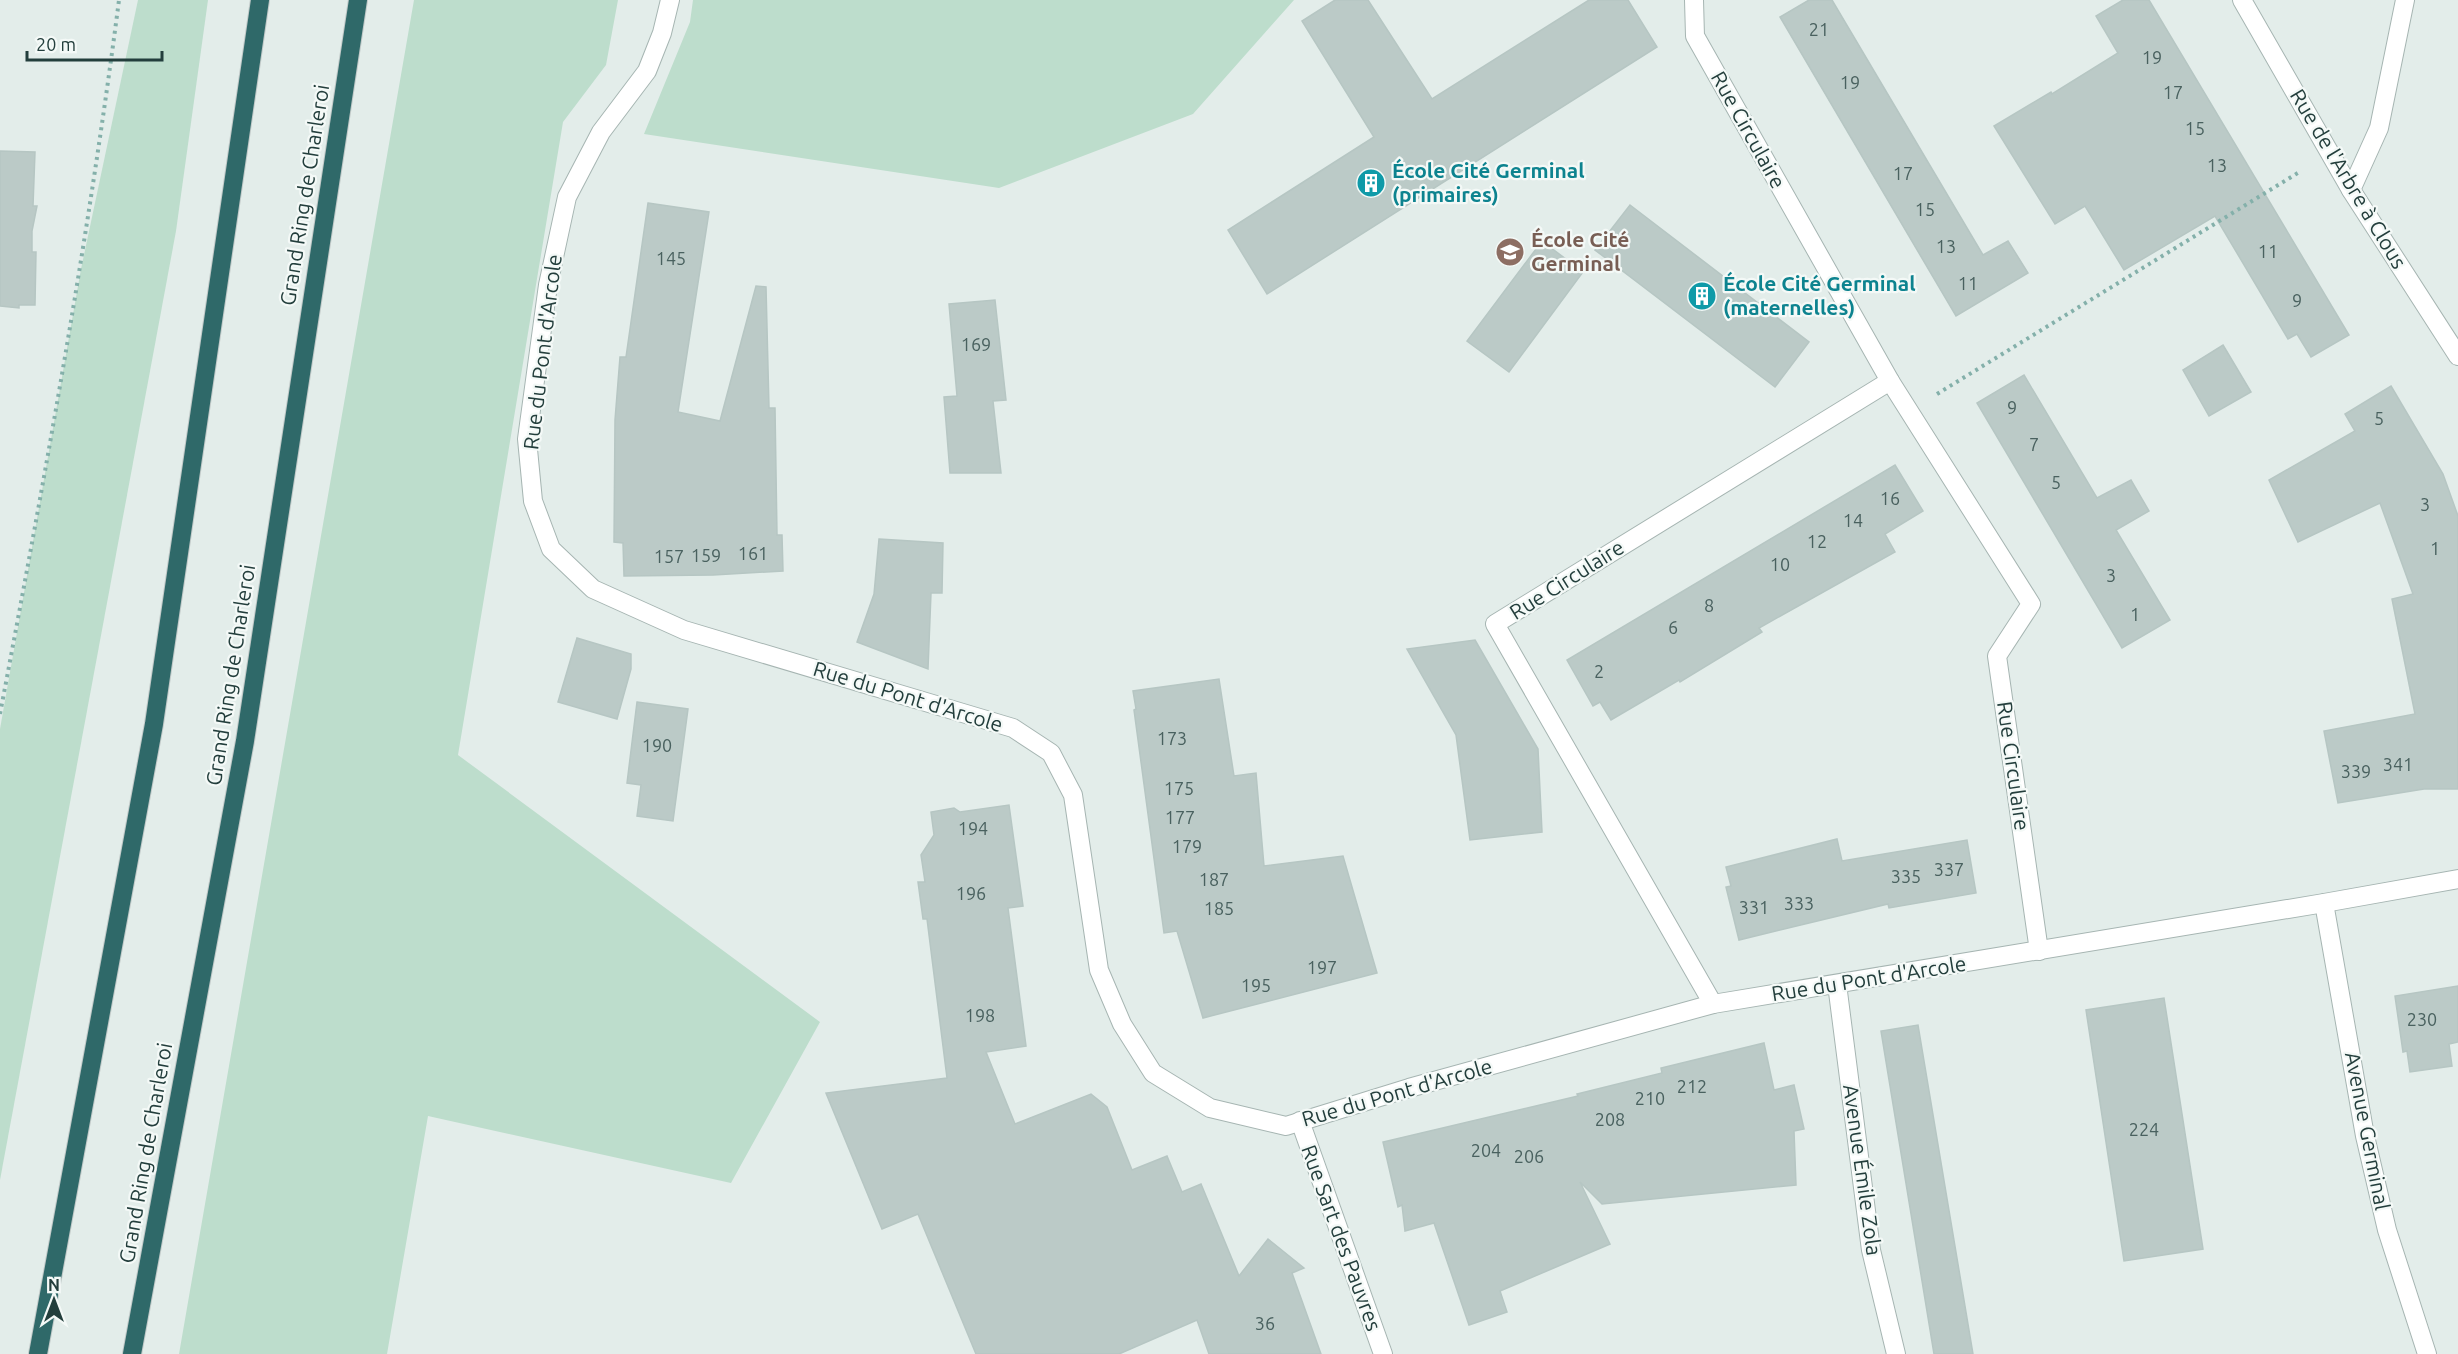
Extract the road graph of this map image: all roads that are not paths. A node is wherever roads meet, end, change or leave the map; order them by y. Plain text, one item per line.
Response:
1 (260, 0) edge
2 (358, 0) edge
3 (670, 0) edge
4 (1694, 0) edge
5 (2242, 0) edge
6 (2405, 0) edge
7 (2351, 190) junction
8 (2458, 356) edge
9 (1890, 381) junction
10 (2458, 879) edge
11 (2324, 903) junction
12 (2039, 951) junction
13 (1837, 984) junction
14 (1713, 1005) junction
15 (1300, 1121) junction
16 (38, 1354) edge
17 (132, 1354) edge
18 (1383, 1354) edge
19 (1896, 1354) edge
20 (2427, 1354) edge

1 - 16 highway
2 - 17 highway, Grand Ring de Charleroi
3 - 15 street, Rue du Pont d'Arcole
4 - 9 street, Rue Circulaire
5 - 7 street, Rue de l'Arbre à Clous
6 - 7 street
7 - 8 street, Rue de l'Arbre à Clous
9 - 12 street, Rue Circulaire
9 - 14 street, Rue Circulaire
10 - 11 street, Rue du Pont d'Arcole
11 - 12 street, Rue du Pont d'Arcole
11 - 20 street, Avenue Germinal
12 - 13 street, Rue du Pont d'Arcole
13 - 14 street, Rue du Pont d'Arcole
13 - 19 street, Avenue Émile Zola
14 - 15 street, Rue du Pont d'Arcole
15 - 18 street, Rue Sart des Pauvres

